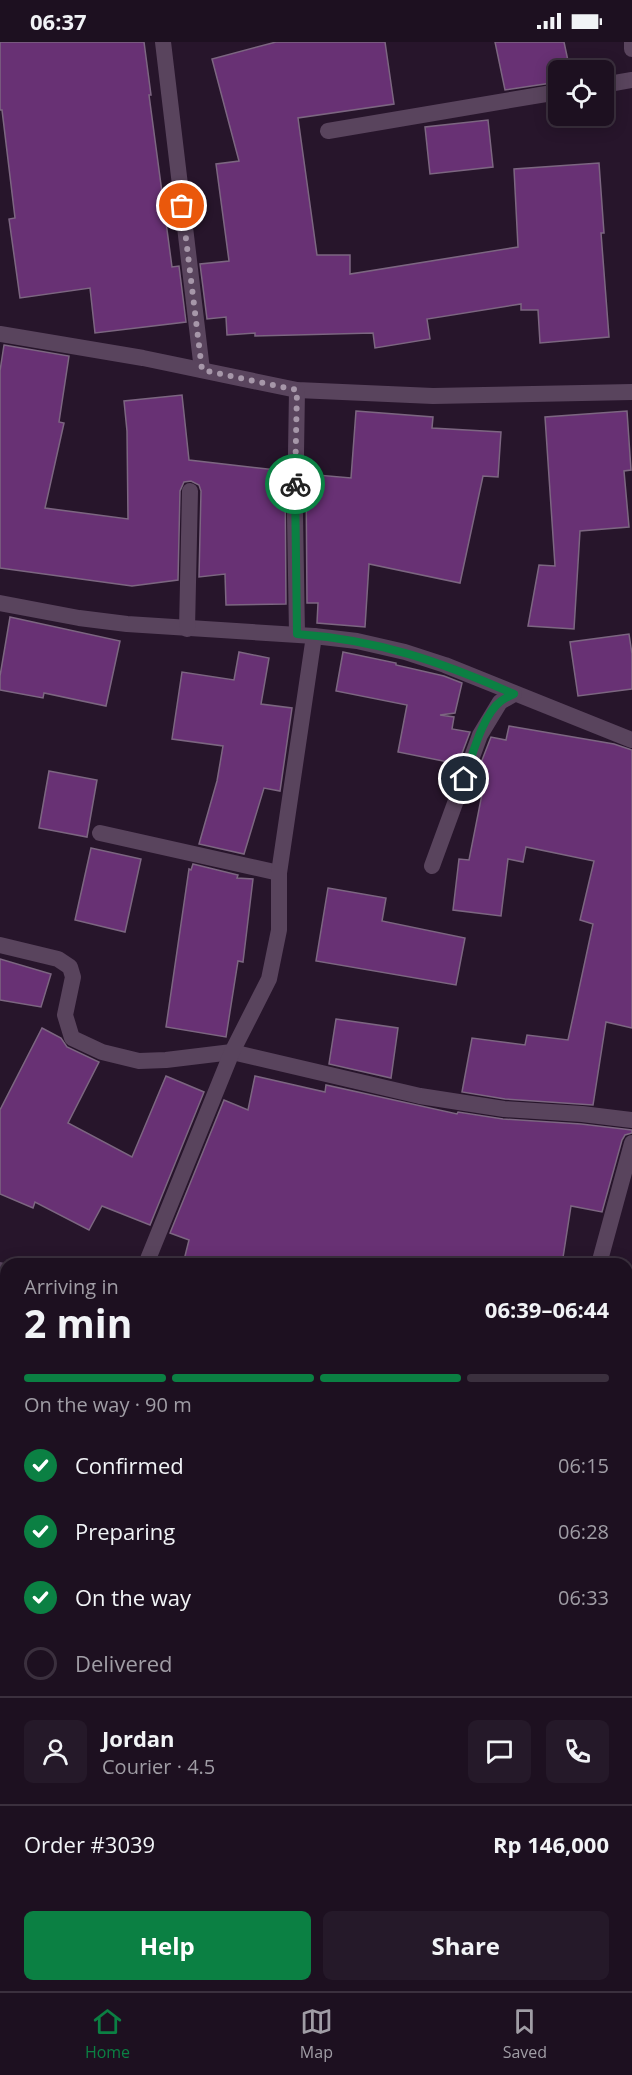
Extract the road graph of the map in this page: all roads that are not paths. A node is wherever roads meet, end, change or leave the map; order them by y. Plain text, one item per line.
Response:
1 (163, 42) edge
2 (632, 42) edge
3 (632, 49) edge
4 (632, 80) edge
5 (614, 83) edge
6 (548, 94) edge
7 (328, 131) dead end
8 (0, 334) edge
9 (202, 370) junction
10 (297, 390) junction
11 (632, 392) edge
12 (190, 491) dead end
13 (0, 603) edge
14 (187, 629) junction
15 (305, 635) junction
16 (514, 694) junction
17 (632, 740) edge
18 (100, 833) dead end
19 (432, 866) dead end
20 (279, 873) junction
21 (0, 945) edge
22 (232, 1053) junction
23 (632, 1120) edge
24 (632, 1143) edge
25 (148, 1258) edge
26 (601, 1258) edge

1 - 9 street
2 - 3 street
4 - 5 street
6 - 7 street
8 - 9 street
9 - 10 street
10 - 11 street
10 - 15 street
12 - 14 street
13 - 14 street
14 - 15 street
15 - 16 street
15 - 20 street
16 - 17 street
16 - 19 street
18 - 20 street
20 - 22 street
21 - 22 street
22 - 23 street
22 - 25 street
24 - 26 street

